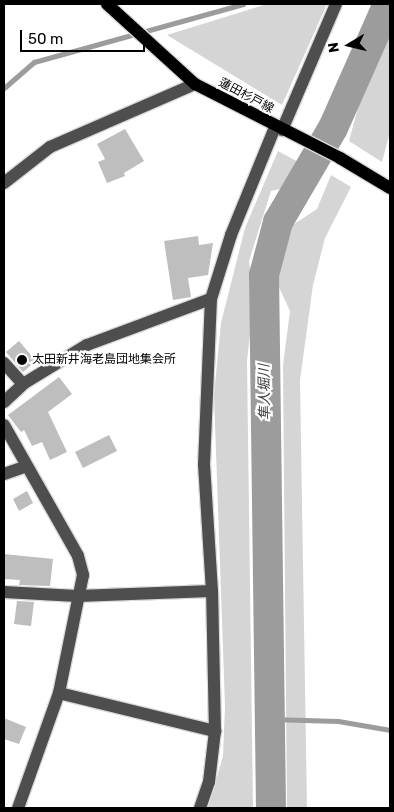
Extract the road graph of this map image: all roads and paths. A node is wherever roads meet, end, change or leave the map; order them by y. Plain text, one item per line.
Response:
1 (107, 4) edge
2 (336, 4) edge
3 (195, 84) junction
4 (279, 128) junction
5 (4, 183) edge
6 (390, 188) edge
7 (211, 299) junction
8 (4, 363) edge
9 (23, 384) junction
10 (4, 402) edge
11 (4, 425) edge
12 (27, 466) junction
13 (4, 474) edge
14 (212, 591) junction
15 (4, 592) edge
16 (77, 596) junction
17 (58, 693) junction
18 (215, 731) junction
19 (18, 808) edge
20 (200, 808) edge

1 - 3 main road, 蓮田杉戸線
2 - 4 street
3 - 4 main road, 蓮田杉戸線
3 - 5 street
4 - 6 main road, 蓮田杉戸線
4 - 7 street
7 - 9 street
7 - 14 street
8 - 9 street
9 - 10 street
11 - 12 street
12 - 13 street
12 - 16 street
14 - 16 street
14 - 18 street
15 - 16 street
16 - 17 street
17 - 18 street
17 - 19 street
18 - 20 street

